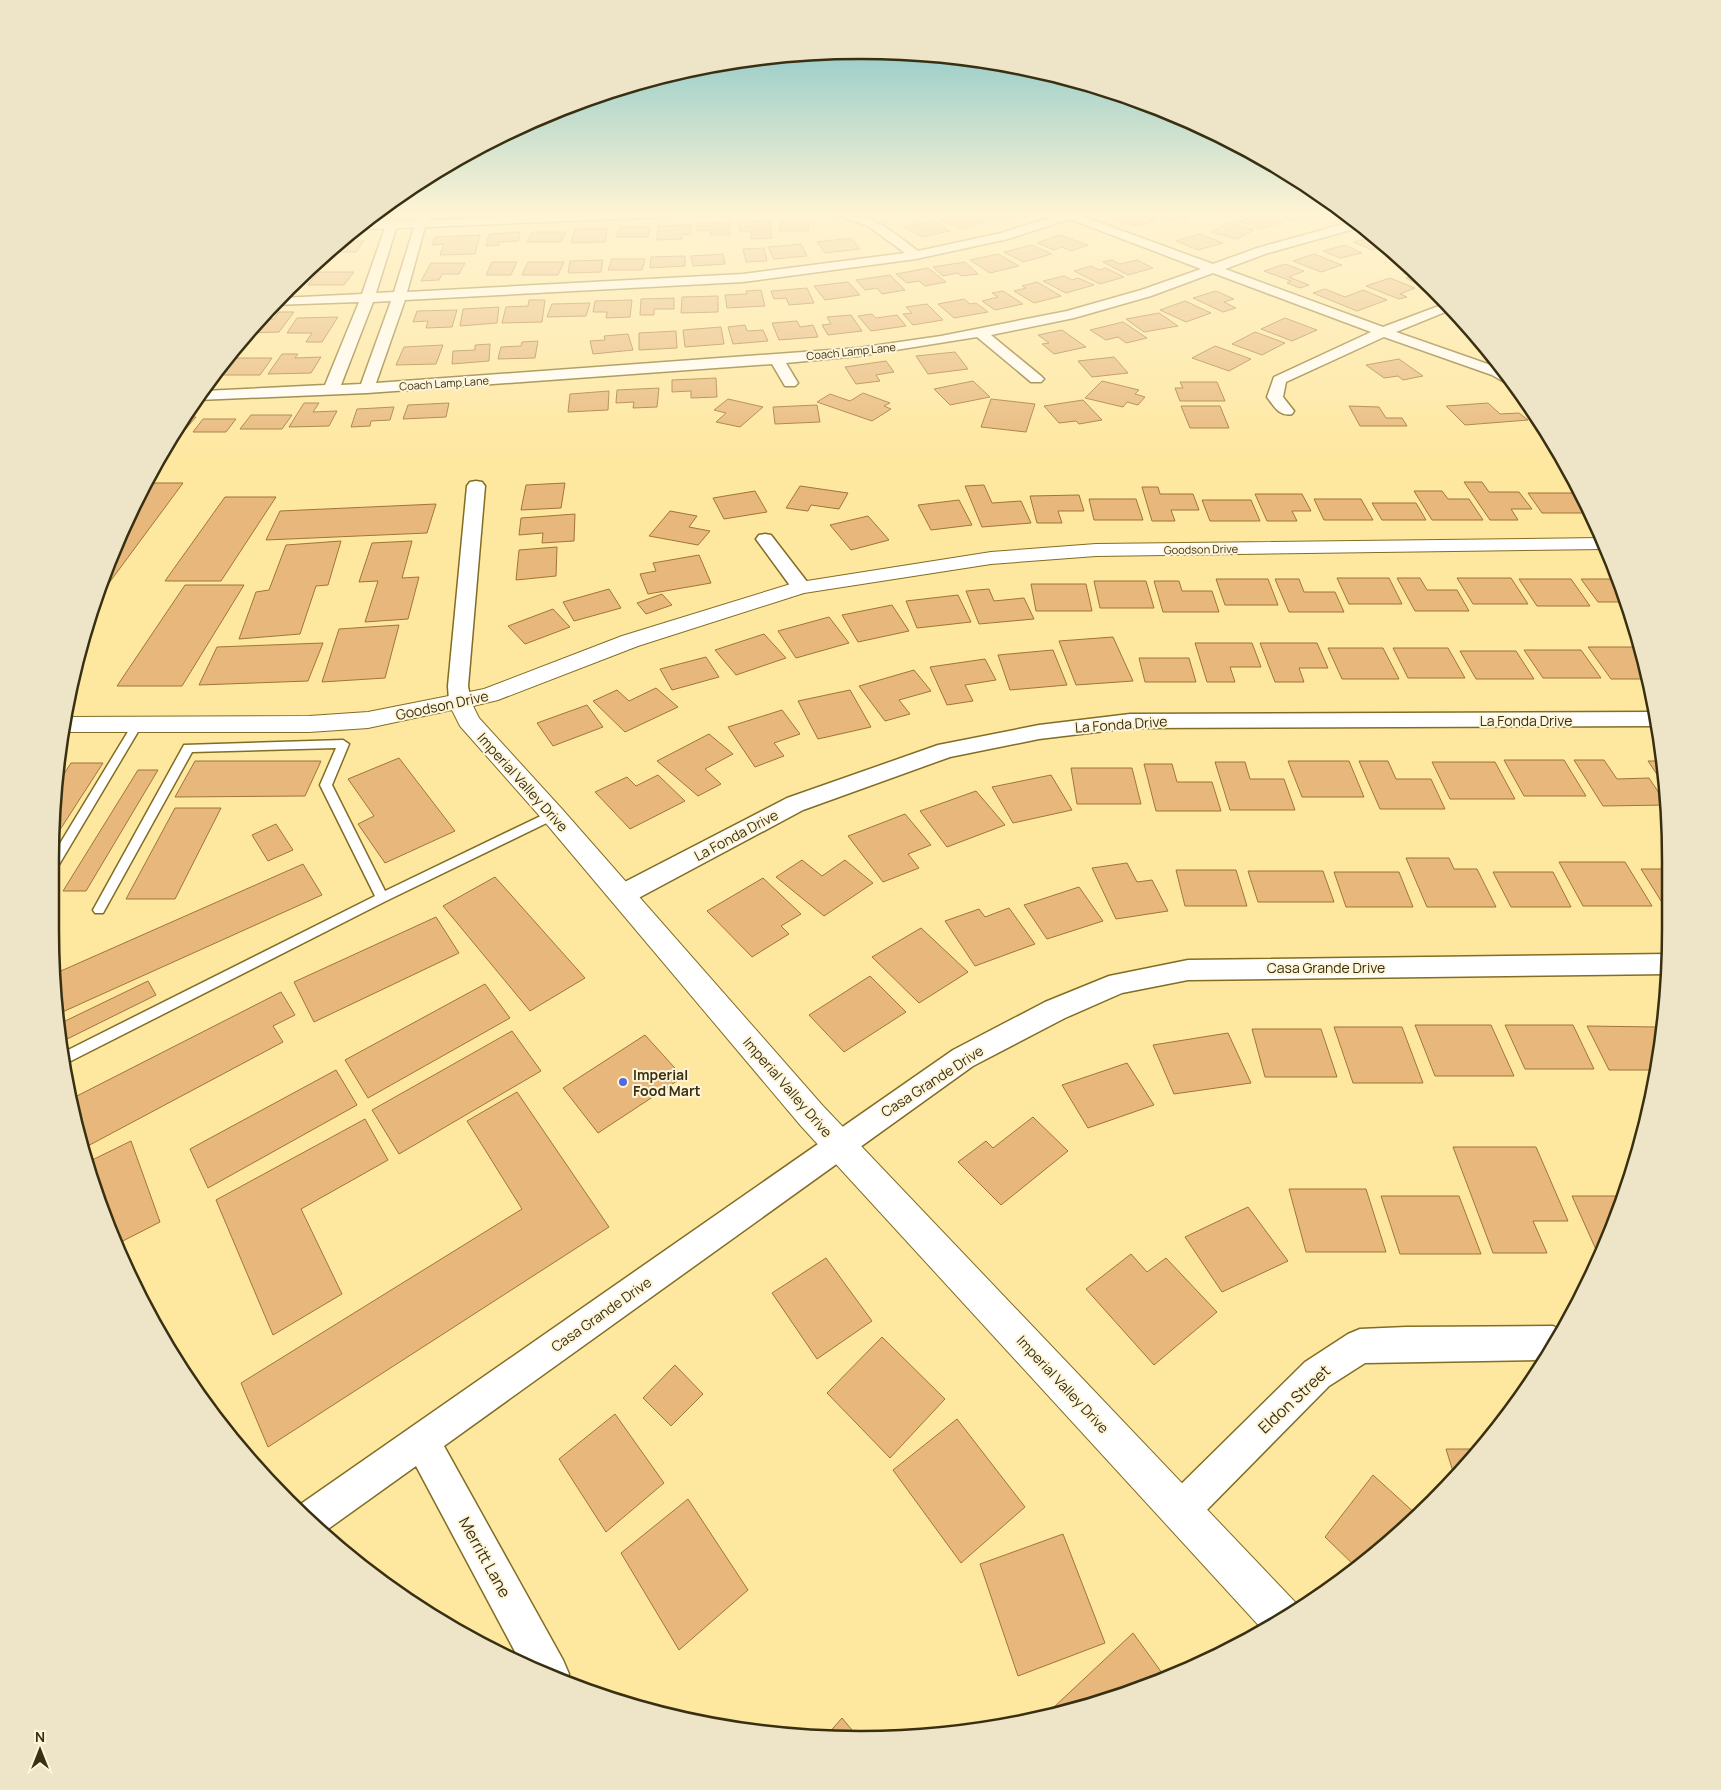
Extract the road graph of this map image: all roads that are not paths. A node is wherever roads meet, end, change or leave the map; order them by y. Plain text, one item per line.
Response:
1 (399, 297) junction
2 (408, 297) edge
3 (1134, 297) edge
4 (1288, 297) edge
5 (367, 299) junction
6 (287, 302) edge
7 (1441, 309) edge
8 (1383, 332) junction
9 (980, 333) junction
10 (777, 359) junction
11 (1498, 373) edge
12 (1036, 379) dead end
13 (790, 383) dead end
14 (367, 388) junction
15 (332, 390) junction
16 (207, 396) edge
17 (1286, 411) dead end
18 (476, 486) dead end
19 (765, 539) dead end
20 (1597, 544) edge
21 (801, 587) junction
22 (460, 702) junction
23 (1649, 719) edge
24 (71, 725) edge
25 (137, 725) junction
26 (553, 815) junction
27 (59, 855) edge
28 (622, 895) junction
29 (382, 898) junction
30 (99, 910) dead end
31 (1661, 964) edge
32 (69, 1056) edge
33 (839, 1146) junction
34 (1547, 1343) edge
35 (422, 1441) junction
36 (1181, 1510) junction
37 (315, 1516) edge
38 (1277, 1614) edge
39 (545, 1666) edge

1 - 2 street
1 - 5 street
1 - 14 street
3 - 9 street, Coach Lamp Lane
4 - 8 street
5 - 6 street
5 - 15 street
7 - 8 street
8 - 11 street
8 - 17 street
9 - 10 street, Coach Lamp Lane
9 - 12 street
10 - 13 street
10 - 14 street, Coach Lamp Lane
14 - 15 street, Coach Lamp Lane
15 - 16 street, Coach Lamp Lane
18 - 22 street, Imperial Valley Drive
19 - 21 street
20 - 21 street, Goodson Drive
21 - 22 street, Goodson Drive
22 - 25 street, Goodson Drive
22 - 26 street, Imperial Valley Drive
23 - 28 street, La Fonda Drive
24 - 25 street, Goodson Drive
25 - 27 lane
26 - 28 street, Imperial Valley Drive
26 - 29 lane
28 - 33 street, Imperial Valley Drive
29 - 30 lane
29 - 32 lane
31 - 33 street, Casa Grande Drive
33 - 35 street, Casa Grande Drive
33 - 36 street, Imperial Valley Drive
34 - 36 street, Eldon Street
35 - 37 street, Casa Grande Drive
35 - 39 street, Merritt Lane
36 - 38 street, Imperial Valley Drive

